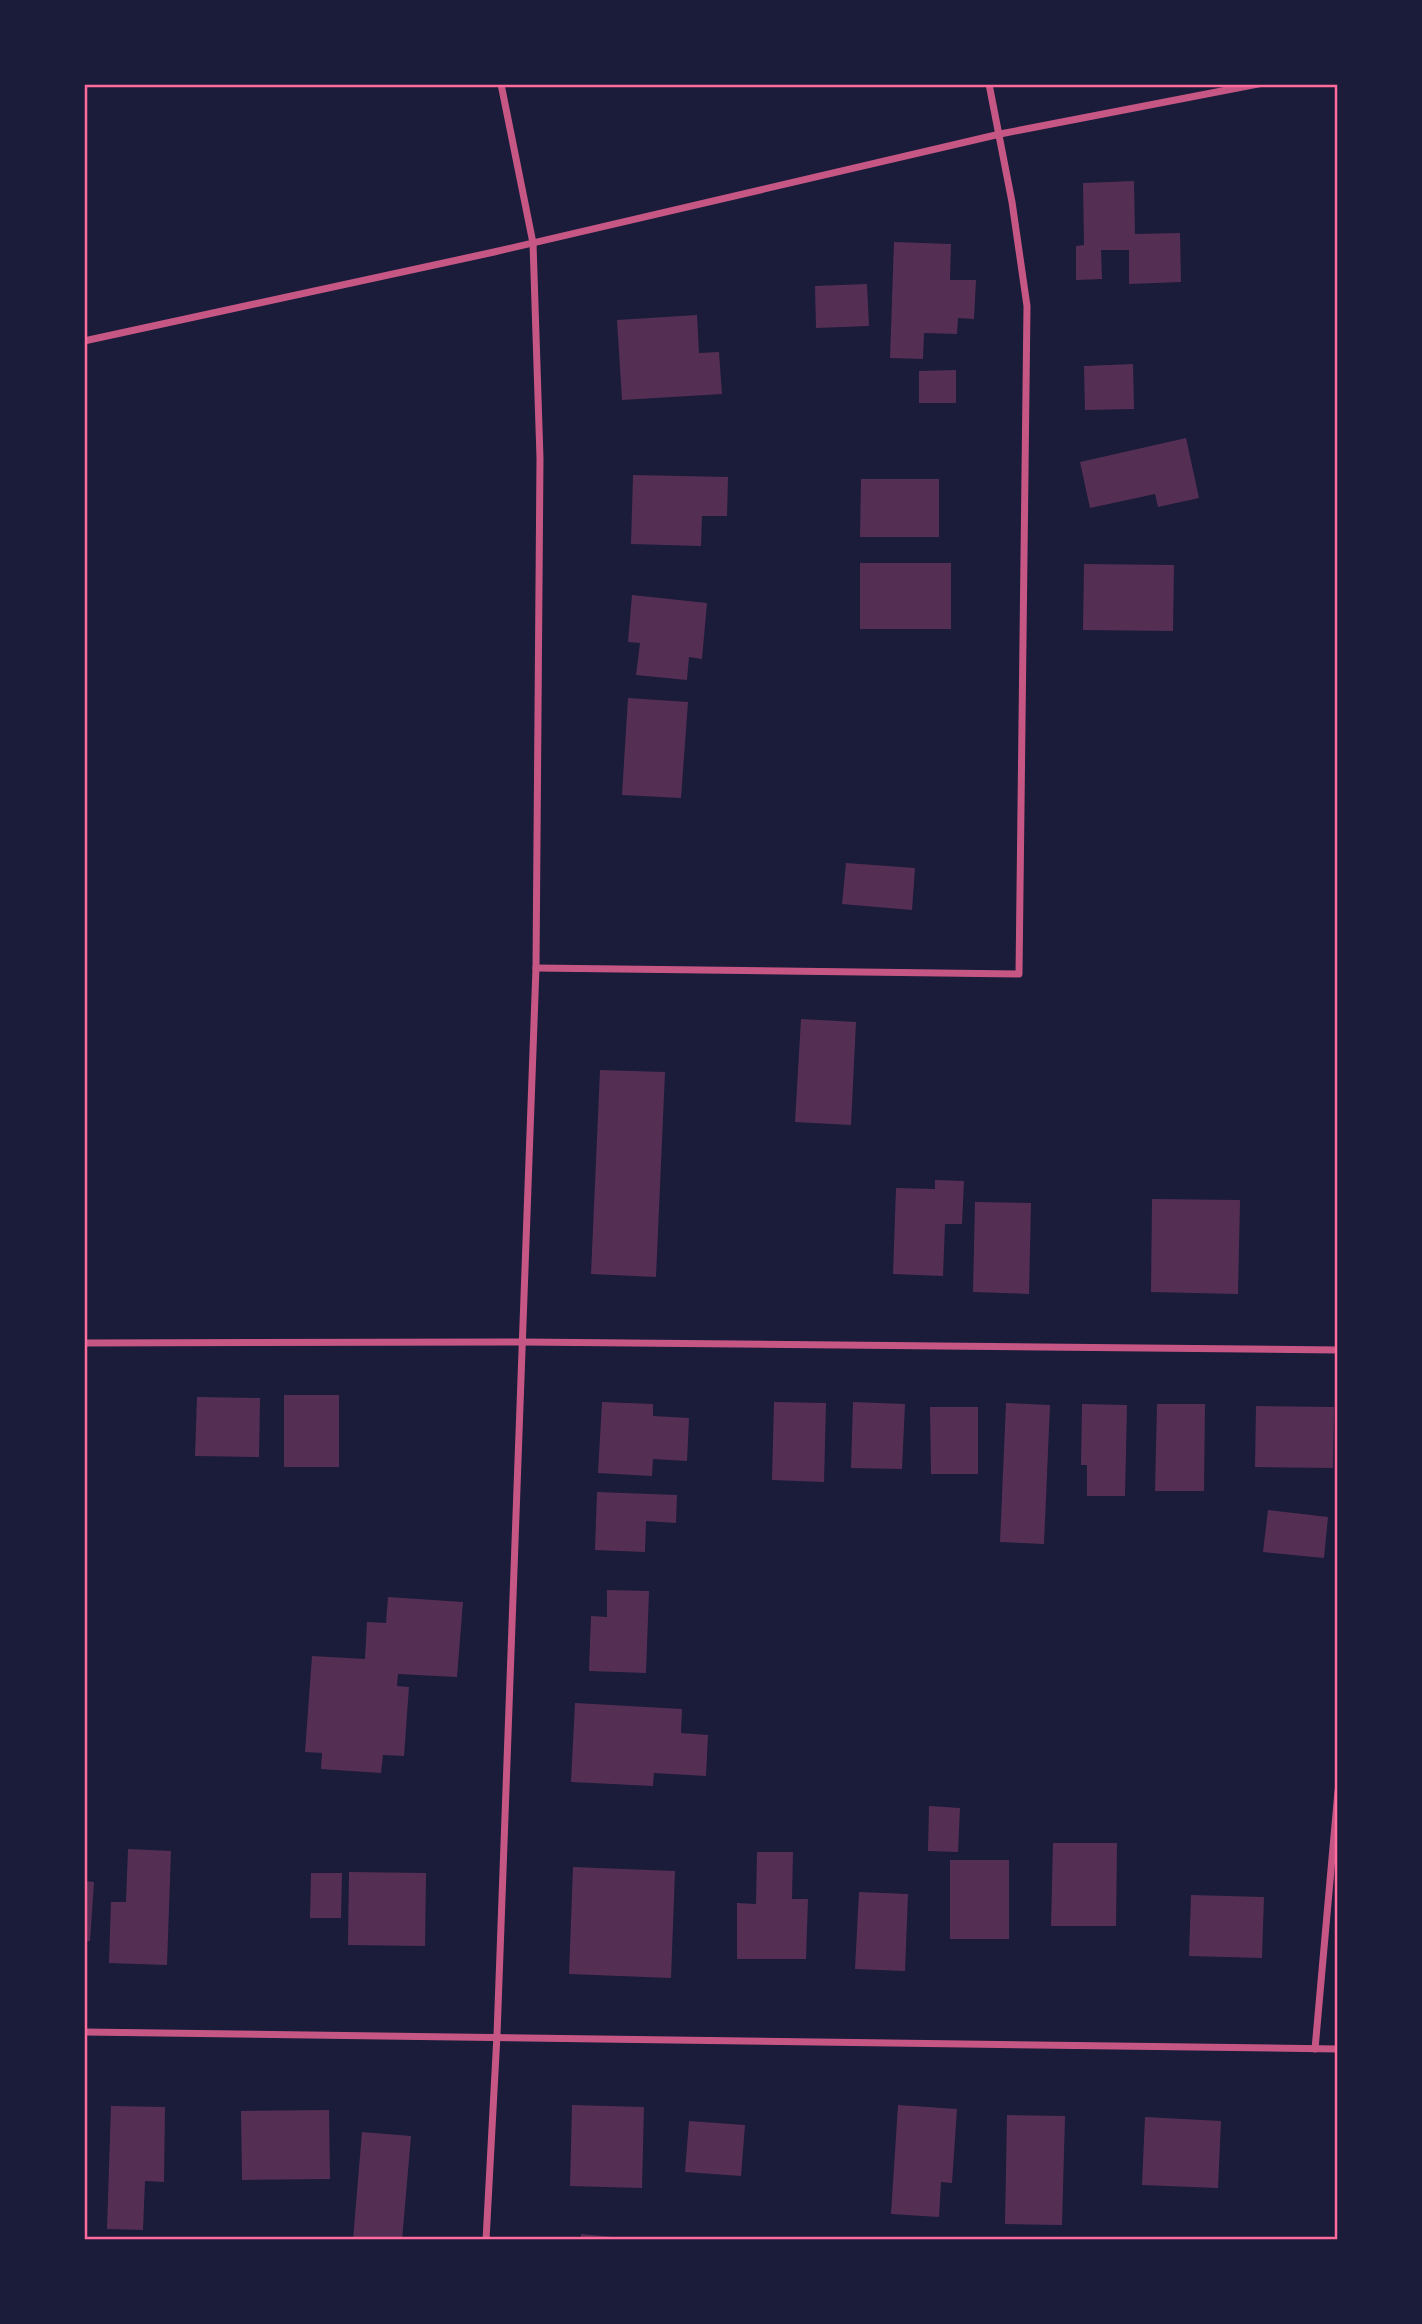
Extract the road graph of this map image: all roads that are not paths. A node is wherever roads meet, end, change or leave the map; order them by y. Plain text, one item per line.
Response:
1 (501, 84) edge
2 (989, 84) edge
3 (1258, 84) edge
4 (1000, 134) junction
5 (533, 243) junction
6 (84, 341) edge
7 (536, 968) junction
8 (522, 1342) junction
9 (84, 1343) edge
10 (1338, 1350) edge
11 (1338, 1791) edge
12 (84, 2032) edge
13 (497, 2035) junction
14 (1315, 2049) junction
15 (1338, 2049) edge
16 (486, 2240) edge

1 - 5 street
2 - 4 street
3 - 4 street
4 - 5 street
4 - 7 street
5 - 6 street
5 - 7 street
7 - 8 street
8 - 9 street
8 - 10 street
8 - 13 street
11 - 14 street
12 - 13 street
13 - 14 street
13 - 16 street
14 - 15 street

